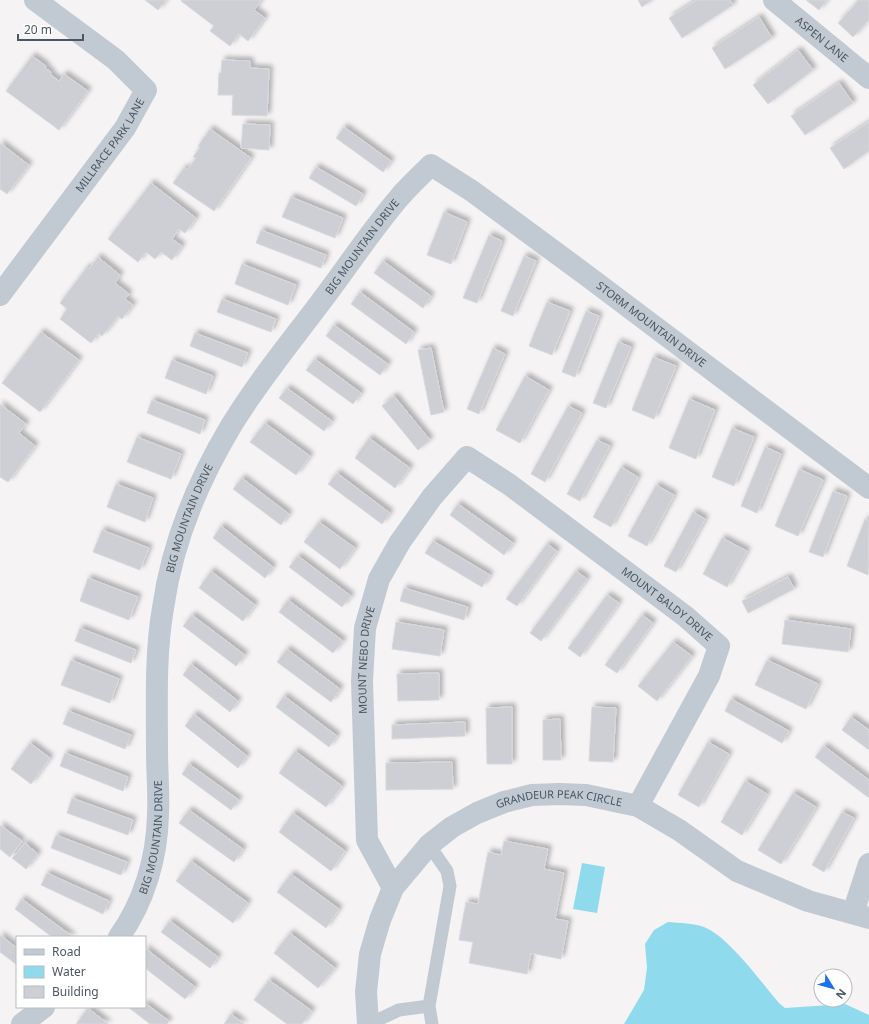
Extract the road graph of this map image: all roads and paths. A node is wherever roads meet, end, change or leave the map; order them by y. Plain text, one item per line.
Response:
1 (35, 0) edge
2 (774, 0) edge
3 (869, 78) edge
4 (431, 165) joint
5 (0, 295) edge
6 (467, 457) joint
7 (869, 488) edge
8 (638, 806) junction
9 (429, 845) junction
10 (869, 864) edge
11 (393, 888) junction
12 (861, 915) edge
13 (119, 936) edge
14 (429, 1006) junction
15 (43, 1008) edge
16 (22, 1024) edge
17 (369, 1024) edge
18 (432, 1024) edge

1 - 5 street, MILLRACE PARK LANE
2 - 3 street, ASPEN LANE
4 - 7 street, STORM MOUNTAIN DRIVE
4 - 13 street, BIG MOUNTAIN DRIVE
6 - 8 street, MOUNT BALDY DRIVE
6 - 11 street, MOUNT NEBO DRIVE
8 - 9 street, GRANDEUR PEAK CIRCLE
8 - 12 street, GRANDEUR PEAK CIRCLE
9 - 11 street, GRANDEUR PEAK CIRCLE
9 - 14 lane
10 - 12 street
11 - 17 street, GRANDEUR PEAK CIRCLE
14 - 17 lane
14 - 18 lane
15 - 16 street

